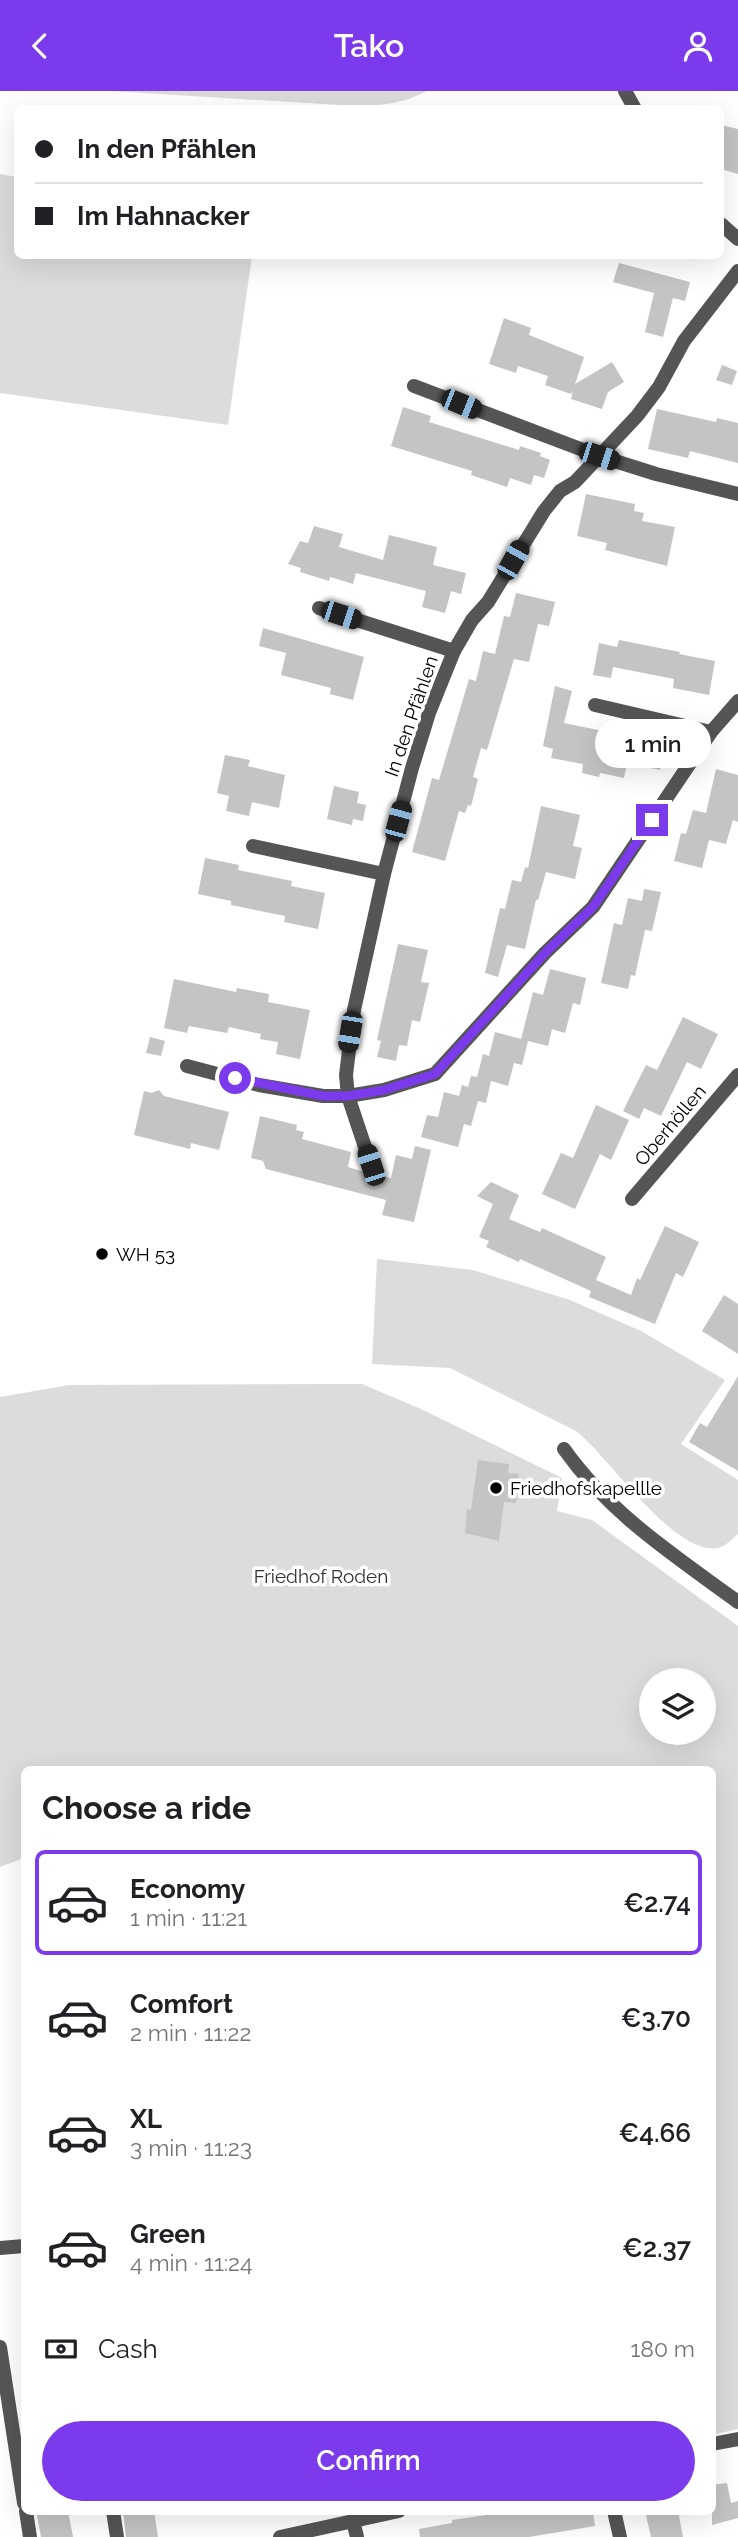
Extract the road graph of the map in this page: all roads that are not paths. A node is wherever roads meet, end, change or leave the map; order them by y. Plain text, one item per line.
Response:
1 (724, 227) edge
2 (738, 239) edge
3 (738, 271) edge
4 (414, 386) dead end
5 (599, 456) junction
6 (738, 494) edge
7 (319, 608) dead end
8 (454, 651) junction
9 (738, 701) edge
10 (596, 705) dead end
11 (711, 732) junction
12 (253, 846) dead end
13 (384, 874) junction
14 (187, 1066) dead end
15 (738, 1075) edge
16 (348, 1096) junction
17 (371, 1165) dead end
18 (632, 1199) dead end
19 (564, 1449) dead end
20 (738, 1602) edge
21 (21, 2246) edge
22 (0, 2248) edge
23 (0, 2347) edge
24 (738, 2439) edge
25 (716, 2443) edge
26 (21, 2484) edge
27 (27, 2515) edge
28 (114, 2515) edge
29 (381, 2515) edge
30 (615, 2515) edge
31 (353, 2521) junction
32 (30, 2537) edge
33 (117, 2537) edge
34 (281, 2537) edge
35 (356, 2537) edge
36 (620, 2537) edge

1 - 2 street
3 - 5 street, In den Pfählen
4 - 5 street
5 - 6 street
5 - 8 street, In den Pfählen
7 - 8 street, In den Pfählen
8 - 13 street, In den Pfählen
9 - 11 street
10 - 11 street
11 - 16 street
12 - 13 street
13 - 16 street, In den Pfählen
14 - 16 street
15 - 18 street, Oberhöllen
16 - 17 street, In den Pfählen
19 - 20 street
21 - 22 street
23 - 26 street
24 - 25 street
27 - 32 street
28 - 33 street
29 - 31 street
30 - 36 street
31 - 34 street
31 - 35 street

